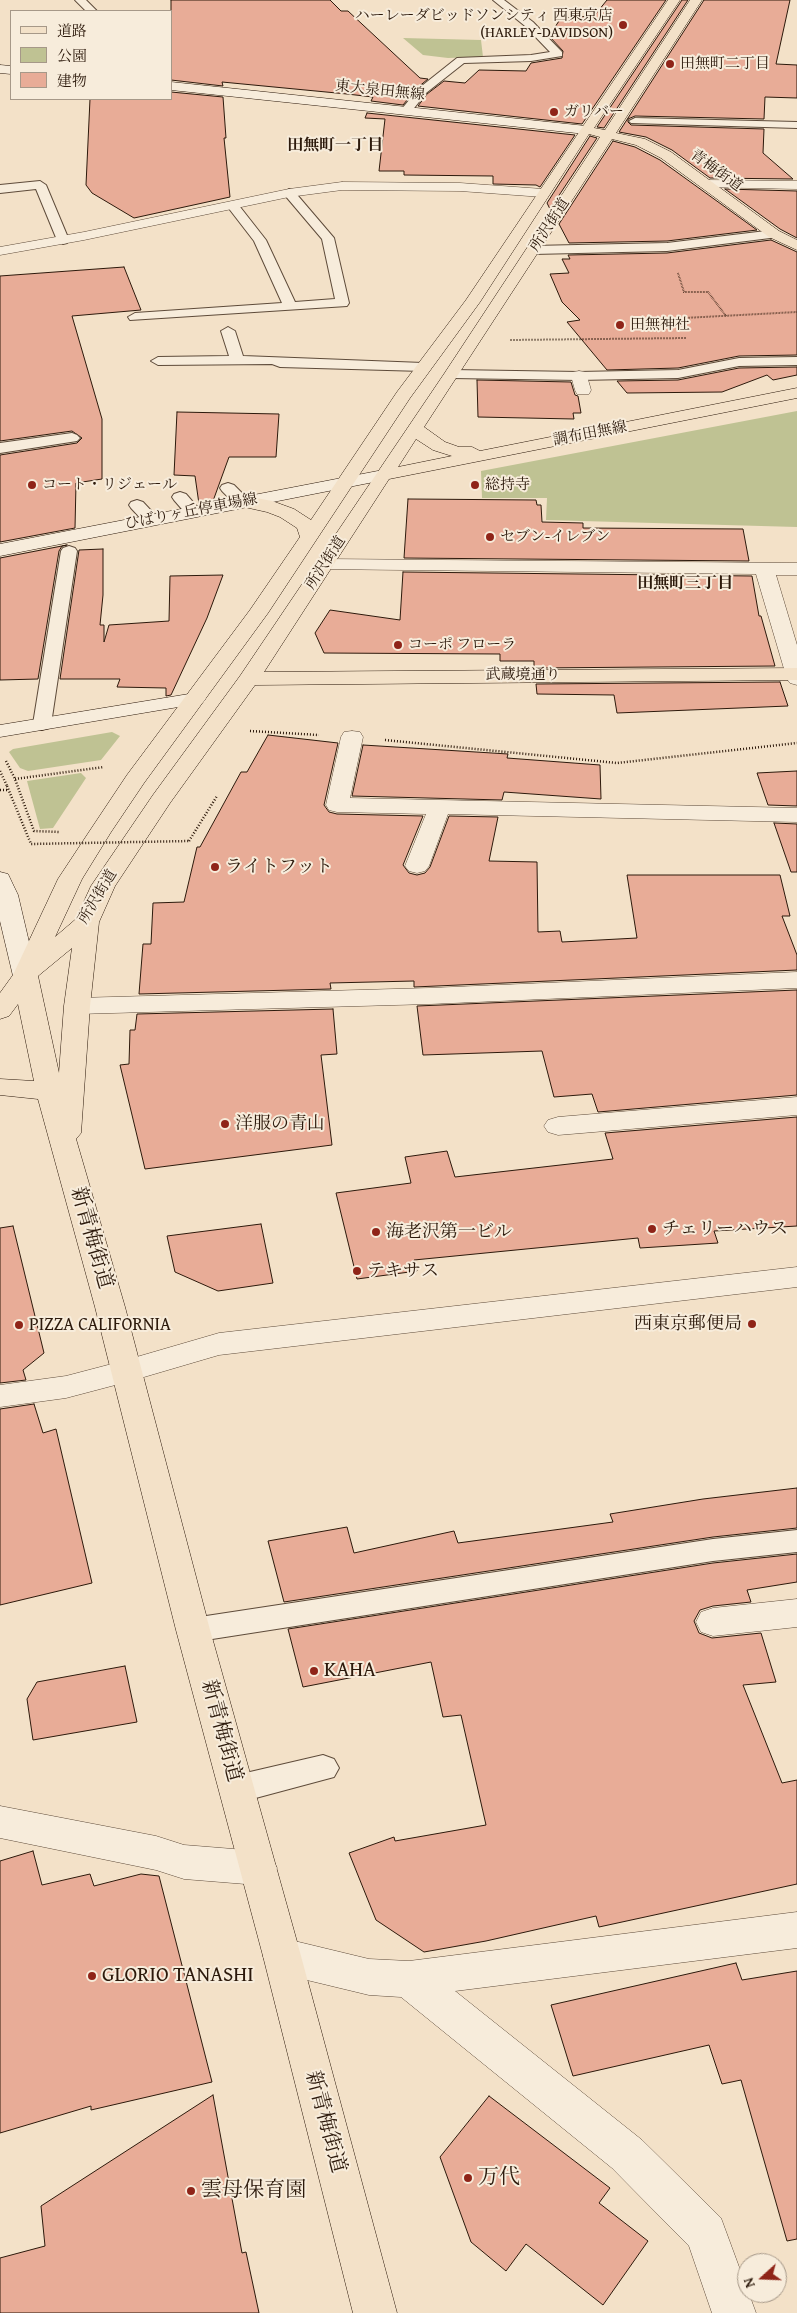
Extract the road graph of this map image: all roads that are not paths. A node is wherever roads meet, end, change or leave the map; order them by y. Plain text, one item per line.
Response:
1 (80, 0) edge
2 (498, 0) edge
3 (674, 0) edge
4 (696, 0) edge
5 (91, 10) edge
6 (172, 86) edge
7 (407, 110) junction
8 (635, 121) dead end
9 (797, 125) edge
10 (586, 130) junction
11 (609, 134) junction
12 (706, 184) junction
13 (797, 185) edge
14 (0, 189) edge
15 (543, 193) junction
16 (289, 194) junction
17 (233, 206) junction
18 (774, 234) junction
19 (63, 240) junction
20 (797, 246) edge
21 (534, 250) junction
22 (0, 251) edge
23 (290, 307) junction
24 (135, 317) dead end
25 (228, 331) dead end
26 (237, 360) junction
27 (158, 361) dead end
28 (797, 361) edge
29 (423, 368) junction
30 (452, 374) junction
31 (797, 393) edge
32 (416, 428) junction
33 (72, 438) dead end
34 (0, 448) edge
35 (489, 453) junction
36 (383, 475) junction
37 (348, 481) junction
38 (228, 488) dead end
39 (180, 497) dead end
40 (244, 502) junction
41 (138, 505) dead end
42 (193, 512) junction
43 (151, 520) junction
44 (309, 538) junction
45 (0, 550) edge
46 (69, 552) dead end
47 (324, 565) junction
48 (764, 568) junction
49 (797, 568) edge
50 (796, 676) edge
51 (249, 679) junction
52 (195, 698) junction
53 (42, 724) junction
54 (0, 730) edge
55 (352, 737) road end
56 (440, 806) junction
57 (797, 815) edge
58 (417, 866) dead end
59 (0, 880) edge
60 (87, 922) junction
61 (25, 976) junction
62 (797, 980) edge
63 (77, 1006) junction
64 (0, 1011) edge
65 (0, 1087) edge
66 (49, 1091) junction
67 (797, 1106) edge
68 (558, 1126) dead end
69 (66, 1149) junction
70 (797, 1277) edge
71 (127, 1371) junction
72 (0, 1396) edge
73 (797, 1541) edge
74 (797, 1613) edge
75 (713, 1622) dead end
76 (193, 1630) junction
77 (323, 1768) dead end
78 (237, 1789) junction
79 (0, 1822) edge
80 (258, 1868) junction
81 (797, 1930) edge
82 (282, 1956) junction
83 (409, 1979) junction
84 (375, 2313) edge
85 (734, 2313) edge

1 - 5 lane
2 - 7 lane
3 - 10 main road
4 - 11 main road
6 - 7 street, 東大泉田無線
7 - 10 street, 東大泉田無線
8 - 9 lane
10 - 11 main road, 青梅街道
10 - 15 main road, 所沢街道
11 - 12 main road, 青梅街道
11 - 21 main road, 所沢街道
12 - 13 street
12 - 18 main road, 青梅街道
14 - 19 lane
15 - 16 street
15 - 29 main road, 所沢街道
16 - 17 street
16 - 23 lane
17 - 19 street
17 - 23 lane
18 - 20 main road, 青梅街道
18 - 21 lane
19 - 22 street
21 - 30 main road, 所沢街道
23 - 24 lane
25 - 26 lane
26 - 27 lane
26 - 29 lane
28 - 30 lane
29 - 37 main road, 所沢街道
30 - 32 main road, 所沢街道
31 - 35 main road, 調布田無線
32 - 35 main road
32 - 36 main road, 所沢街道
33 - 34 lane
35 - 36 main road, 調布田無線
36 - 37 street, ひばりヶ丘停車場線
36 - 47 main road, 所沢街道
37 - 40 street, ひばりヶ丘停車場線
37 - 44 main road, 所沢街道
38 - 40 lane
39 - 42 lane
40 - 42 street, ひばりヶ丘停車場線
40 - 44 main road
41 - 43 lane
42 - 43 street, ひばりヶ丘停車場線
43 - 45 street, ひばりヶ丘停車場線
44 - 52 main road, 所沢街道
46 - 53 lane
47 - 48 street
47 - 51 main road, 所沢街道
48 - 49 street
48 - 50 street
50 - 51 main road, 武蔵境通り
51 - 60 main road, 所沢街道
52 - 53 street
52 - 61 main road, 所沢街道
53 - 54 street
55 - 56 street
56 - 57 street
56 - 58 street
59 - 61 street, 新青梅街道
60 - 61 main road, 所沢街道
60 - 63 main road, 新青梅街道
61 - 64 main road, 所沢街道
61 - 66 main road, 新青梅街道
62 - 63 street
63 - 69 main road, 新青梅街道
65 - 66 main road
66 - 69 main road, 新青梅街道
67 - 68 street
69 - 71 main road, 新青梅街道
70 - 71 street
71 - 72 street
71 - 76 main road, 新青梅街道
73 - 76 lane
74 - 75 street
76 - 78 main road, 新青梅街道
77 - 78 lane
78 - 80 main road, 新青梅街道
79 - 80 street
80 - 82 main road, 新青梅街道
81 - 83 street
82 - 83 street
82 - 84 main road, 新青梅街道
83 - 85 street

